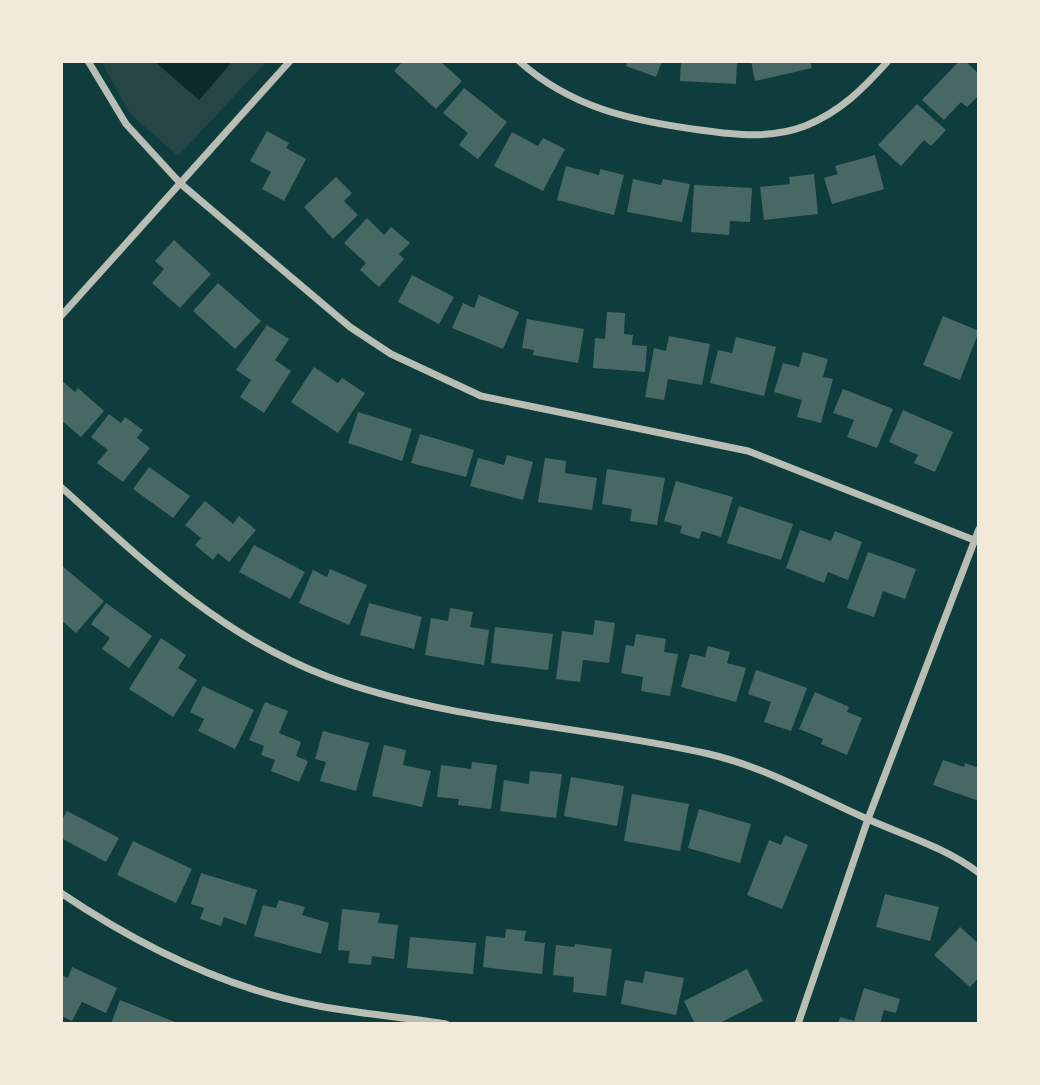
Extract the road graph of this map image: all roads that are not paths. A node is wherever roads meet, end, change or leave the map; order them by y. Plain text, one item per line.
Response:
1 (88, 61) edge
2 (290, 61) edge
3 (519, 61) edge
4 (888, 61) edge
5 (181, 184) junction
6 (61, 316) edge
7 (61, 487) edge
8 (979, 529) edge
9 (977, 541) edge
10 (868, 820) junction
11 (979, 873) edge
12 (61, 893) edge
13 (393, 1020) edge
14 (446, 1024) edge
15 (798, 1024) edge

1 - 5 street
2 - 5 street
3 - 4 street
5 - 6 street
5 - 9 street
7 - 10 street
8 - 9 street
9 - 10 street
10 - 11 street
10 - 15 street
12 - 13 street
13 - 14 street

